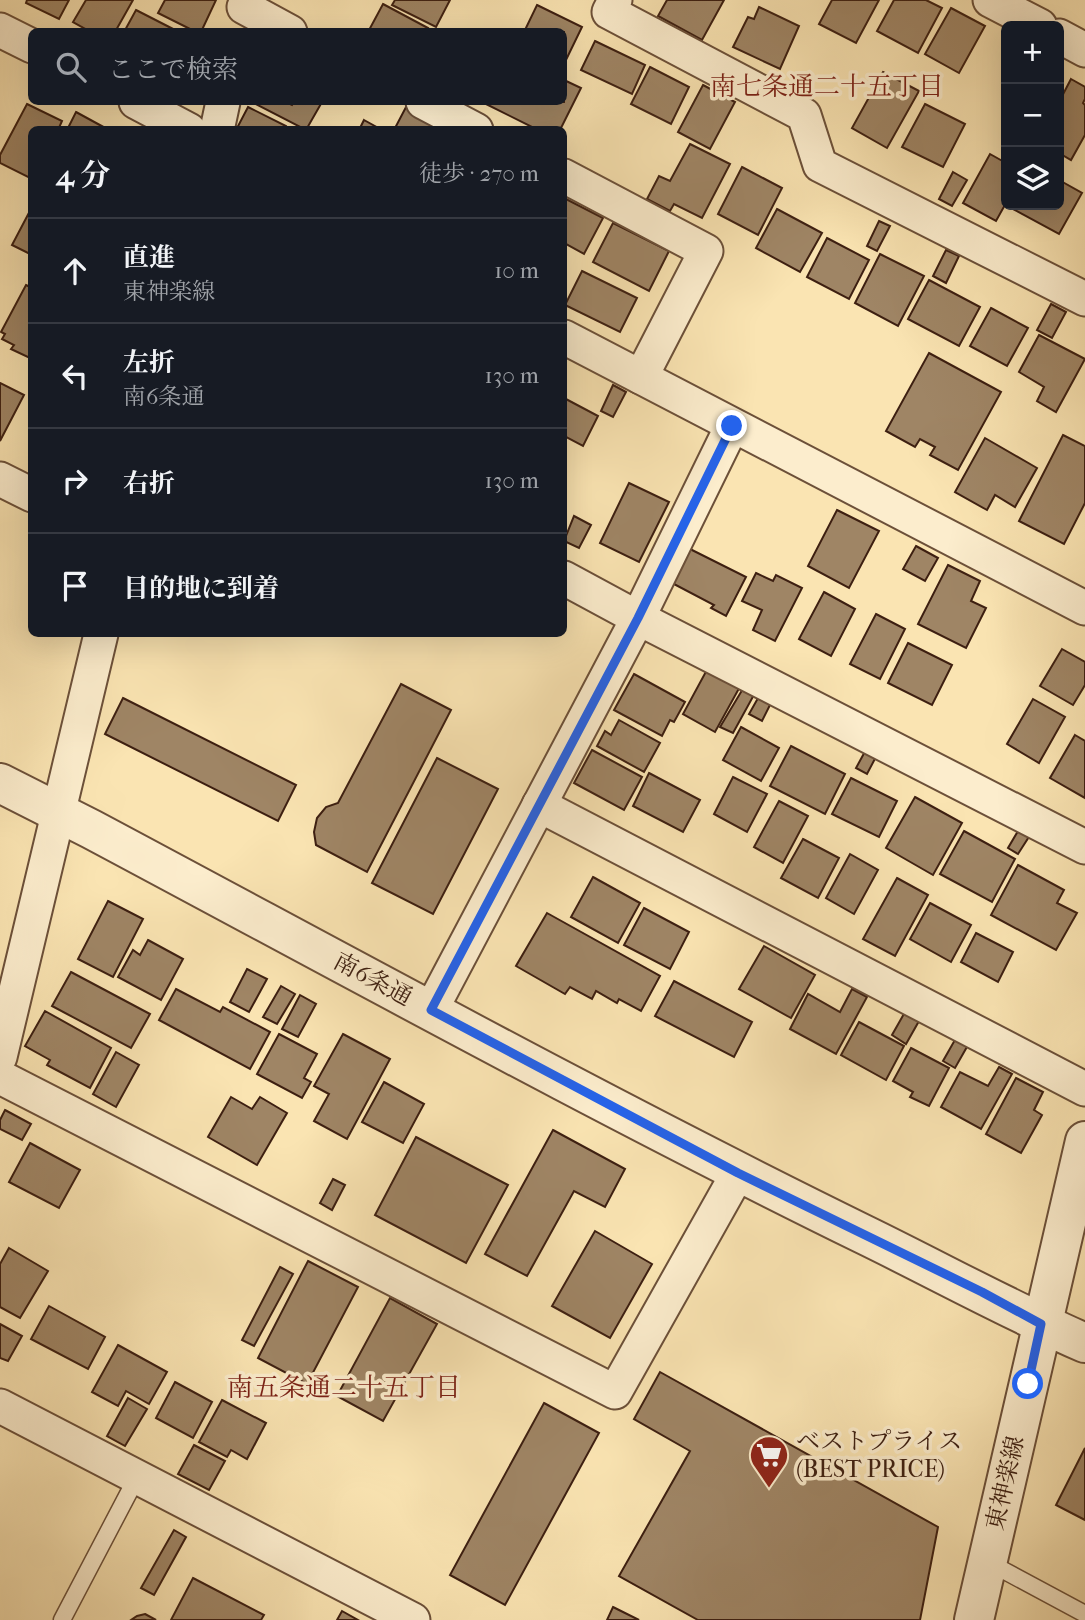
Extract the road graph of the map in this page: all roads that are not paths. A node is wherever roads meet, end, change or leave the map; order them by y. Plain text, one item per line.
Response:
1 (615, 0) edge
2 (990, 0) edge
3 (243, 13) edge
4 (1030, 21) edge
5 (280, 28) edge
6 (0, 30) edge
7 (1064, 39) edge
8 (28, 44) edge
9 (1085, 50) edge
10 (142, 105) edge
11 (222, 105) edge
12 (429, 105) edge
13 (181, 126) edge
14 (218, 126) edge
15 (468, 126) edge
16 (567, 178) edge
17 (1085, 299) edge
18 (567, 339) edge
19 (641, 377) junction
20 (732, 426) junction
21 (0, 479) edge
22 (28, 493) edge
23 (567, 580) edge
24 (1085, 608) edge
25 (638, 618) junction
26 (100, 637) edge
27 (0, 783) edge
28 (539, 805) junction
29 (57, 811) junction
30 (1085, 847) edge
31 (431, 1010) junction
32 (0, 1057) edge
33 (0, 1077) edge
34 (1085, 1089) edge
35 (1085, 1141) edge
36 (738, 1173) junction
37 (1041, 1324) junction
38 (1085, 1343) edge
39 (0, 1406) edge
40 (137, 1477) junction
41 (988, 1562) junction
42 (1085, 1614) edge
43 (62, 1620) edge
44 (413, 1620) edge
45 (974, 1620) edge

1 - 17 street
2 - 4 street
3 - 5 street
6 - 8 street
7 - 9 street
10 - 13 street
11 - 14 street
12 - 15 street
16 - 19 street
18 - 19 street
19 - 20 street
20 - 24 street
20 - 25 street
21 - 22 street
23 - 25 street
25 - 28 street
25 - 30 street
26 - 29 street
27 - 29 street, 南6条通
28 - 31 street
28 - 34 street
29 - 31 street, 南6条通
29 - 32 street
31 - 36 street, 南6条通
33 - 36 street
35 - 37 street, 東神楽線
36 - 37 street, 南6条通
37 - 38 street, 南6条通
37 - 41 street, 東神楽線
39 - 40 street
40 - 43 lane
40 - 44 street
41 - 42 lane
41 - 45 street, 東神楽線

